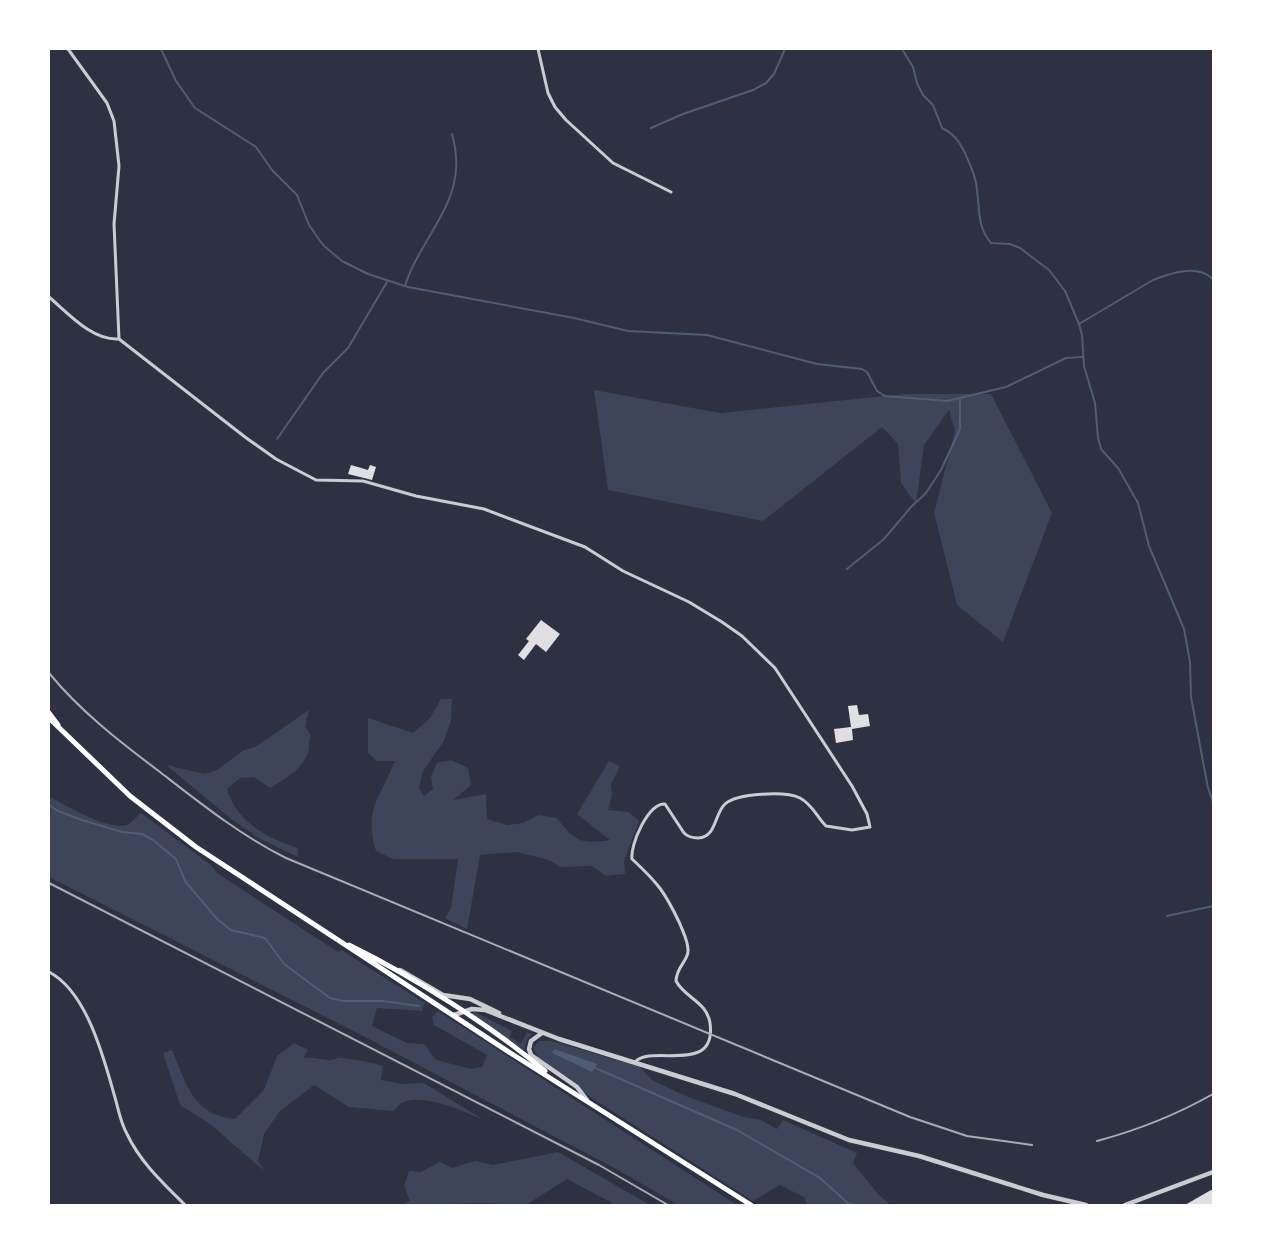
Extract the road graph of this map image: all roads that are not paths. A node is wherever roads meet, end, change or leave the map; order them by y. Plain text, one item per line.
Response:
1 (68, 49) edge
2 (538, 49) edge
3 (671, 192) dead end
4 (49, 297) edge
5 (119, 338) junction
6 (49, 713) edge
7 (49, 718) edge
8 (59, 727) junction
9 (337, 939) junction
10 (388, 965) junction
11 (49, 972) edge
12 (464, 998) junction
13 (456, 1008) junction
14 (462, 1012) junction
15 (454, 1015) junction
16 (525, 1026) junction
17 (542, 1033) junction
18 (636, 1062) junction
19 (557, 1081) junction
20 (587, 1100) junction
21 (1213, 1172) edge
22 (185, 1205) edge
23 (751, 1205) edge
24 (1086, 1205) edge
25 (1125, 1205) edge

1 - 5 street
2 - 3 street
4 - 5 street
5 - 18 street
6 - 8 main road
7 - 8 main road
8 - 9 main road
9 - 10 main road
9 - 15 main road
10 - 12 street
10 - 13 main road
11 - 22 street
12 - 13 street
12 - 16 street
13 - 14 main road
13 - 15 street
14 - 15 street
14 - 16 street
14 - 19 main road
15 - 19 main road
16 - 17 street
17 - 18 street
17 - 20 street
18 - 24 street
19 - 20 main road
20 - 23 main road
21 - 25 street

